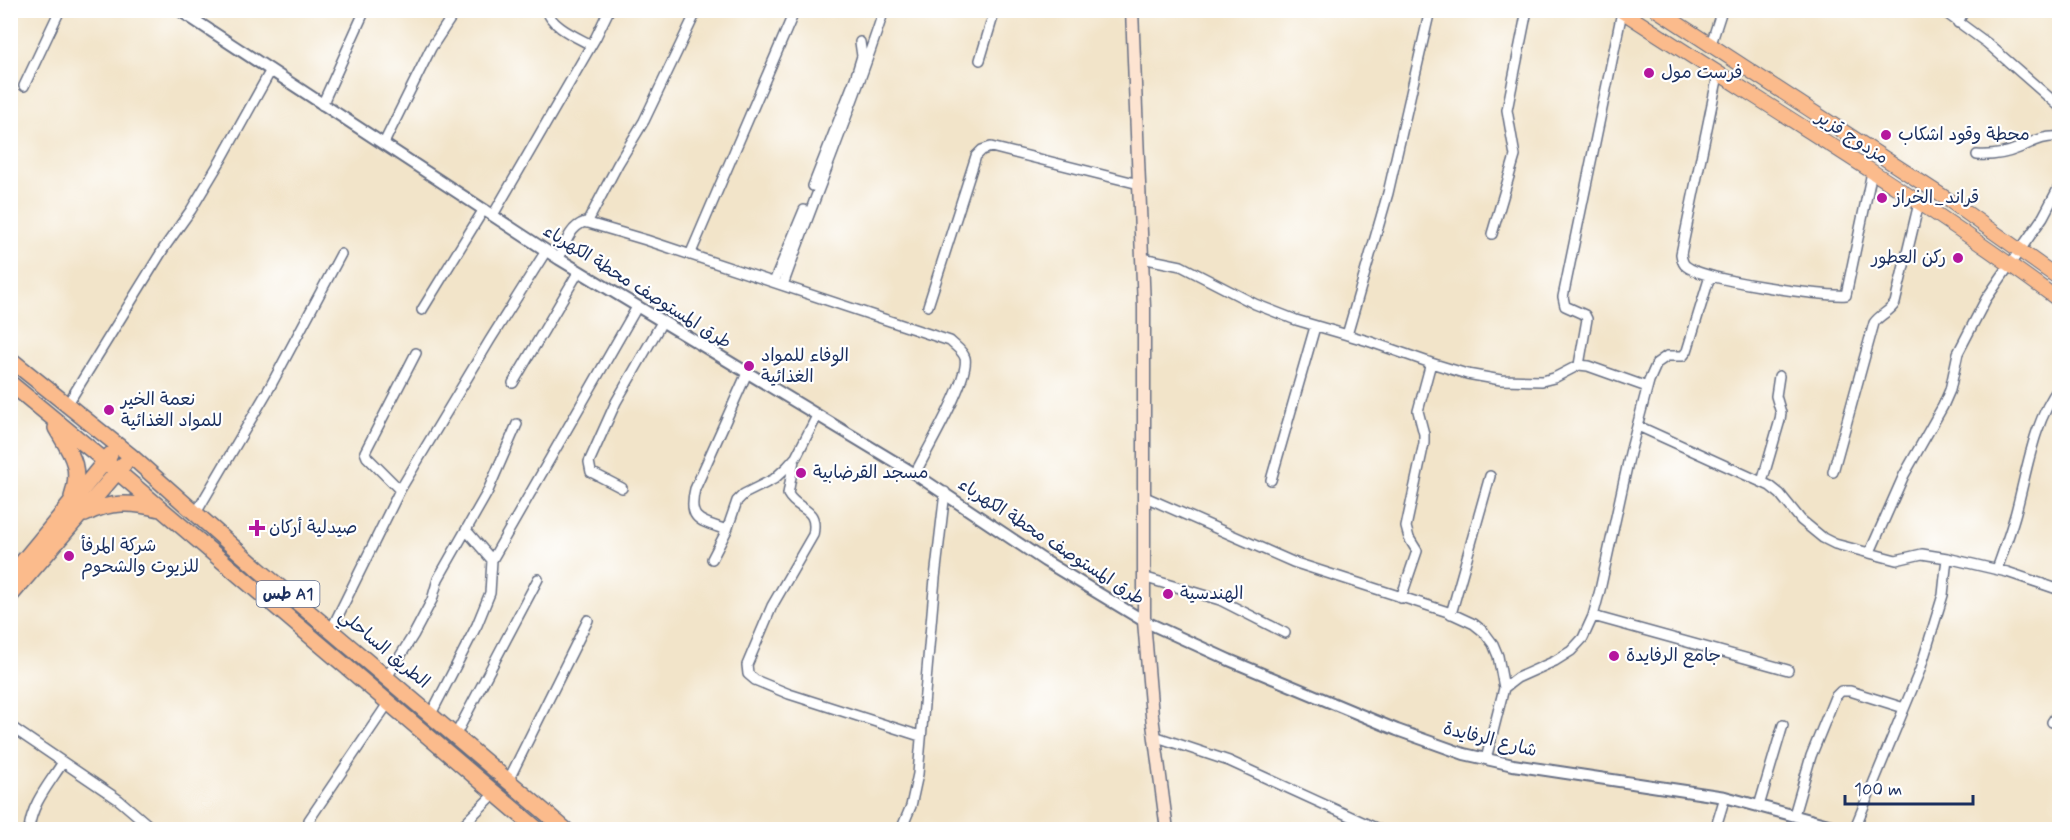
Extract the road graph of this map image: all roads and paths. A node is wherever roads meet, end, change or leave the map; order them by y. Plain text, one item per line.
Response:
1 (60, 10) edge
2 (179, 10) edge
3 (365, 10) edge
4 (456, 10) edge
5 (547, 10) edge
6 (609, 10) edge
7 (697, 10) edge
8 (795, 10) edge
9 (884, 10) edge
10 (995, 10) edge
11 (1132, 10) edge
12 (1430, 10) edge
13 (1527, 10) edge
14 (1658, 10) edge
15 (1722, 10) edge
16 (1942, 10) edge
17 (1964, 10) edge
18 (1621, 11) edge
19 (1958, 22) junction
20 (860, 42) dead end
21 (1711, 44) junction
22 (591, 45) junction
23 (980, 60) dead end
24 (271, 70) junction
25 (1718, 75) junction
26 (24, 86) dead end
27 (322, 105) junction
28 (2060, 107) edge
29 (2060, 137) edge
30 (384, 143) junction
31 (1977, 155) dead end
32 (1872, 172) junction
33 (1139, 184) junction
34 (2060, 185) edge
35 (1919, 203) junction
36 (488, 212) junction
37 (588, 223) junction
38 (1492, 234) dead end
39 (2021, 250) junction
40 (546, 251) junction
41 (340, 254) dead end
42 (690, 255) junction
43 (1142, 258) junction
44 (559, 259) junction
45 (2009, 264) junction
46 (579, 272) junction
47 (1710, 276) junction
48 (2060, 279) edge
49 (779, 284) junction
50 (2060, 301) edge
51 (928, 306) dead end
52 (636, 307) junction
53 (422, 310) dead end
54 (662, 322) junction
55 (1316, 327) junction
56 (1347, 335) junction
57 (416, 353) dead end
58 (10, 359) edge
59 (1431, 363) junction
60 (1579, 365) junction
61 (747, 374) junction
62 (1779, 376) dead end
63 (10, 383) edge
64 (513, 383) dead end
65 (2060, 386) edge
66 (1647, 387) junction
67 (67, 405) junction
68 (818, 416) junction
69 (50, 418) junction
70 (517, 423) dead end
71 (1638, 426) junction
72 (118, 446) junction
73 (130, 456) junction
74 (794, 460) junction
75 (105, 461) junction
76 (118, 472) junction
77 (1833, 472) dead end
78 (915, 474) junction
79 (1490, 476) dead end
80 (1270, 480) dead end
81 (1762, 482) junction
82 (622, 489) dead end
83 (400, 490) junction
84 (945, 492) junction
85 (1143, 496) junction
86 (162, 510) junction
87 (196, 513) junction
88 (71, 515) junction
89 (466, 530) junction
90 (727, 530) junction
91 (1870, 552) junction
92 (1947, 558) junction
93 (712, 559) dead end
94 (492, 560) junction
95 (1997, 569) junction
96 (10, 577) edge
97 (1143, 577) junction
98 (538, 579) dead end
99 (2060, 590) edge
100 (10, 596) edge
101 (1401, 598) junction
102 (1451, 614) junction
103 (1593, 616) junction
104 (588, 620) dead end
105 (1144, 621) junction
106 (331, 630) junction
107 (1285, 633) dead end
108 (1788, 670) dead end
109 (387, 677) junction
110 (1504, 688) junction
111 (389, 702) junction
112 (1904, 708) junction
113 (2060, 710) edge
114 (431, 714) junction
115 (2052, 722) dead end
116 (1783, 725) dead end
117 (10, 726) edge
118 (456, 736) junction
119 (920, 736) junction
120 (1155, 736) junction
121 (1486, 759) junction
122 (63, 762) junction
123 (508, 781) junction
124 (495, 793) junction
125 (1725, 797) junction
126 (1759, 806) junction
127 (1794, 815) junction
128 (309, 820) dead end
129 (29, 830) edge
130 (154, 830) edge
131 (458, 830) edge
132 (538, 830) edge
133 (566, 830) edge
134 (901, 830) edge
135 (1167, 830) edge
136 (1380, 830) edge
137 (1715, 830) edge
138 (1848, 830) edge
139 (1854, 830) edge

1 - 26 street
2 - 24 street, طرق المستوصف محطة الكهرباء
3 - 27 street
4 - 30 street
5 - 22 street
6 - 22 street
7 - 37 street
8 - 42 street
9 - 49 street
10 - 23 street
11 - 33 main road
12 - 56 street
13 - 38 street
14 - 21 main road, مزدوج قزير
15 - 21 street
16 - 19 street
17 - 19 street
18 - 25 main road, مزدوج قزير
18 - 60 street
19 - 28 street
20 - 49 street
21 - 39 main road, مزدوج قزير
22 - 36 street
24 - 27 street, طرق المستوصف محطة الكهرباء
24 - 67 street
25 - 32 main road, مزدوج قزير
25 - 47 street
27 - 30 street, طرق المستوصف محطة الكهرباء
29 - 31 street
30 - 36 street, طرق المستوصف محطة الكهرباء
32 - 35 main road, مزدوج قزير
32 - 47 street
33 - 43 main road
33 - 51 street
34 - 39 street
35 - 45 main road, مزدوج قزير
35 - 77 street
36 - 40 street, طرق المستوصف محطة الكهرباء
36 - 53 street
37 - 42 street
37 - 44 street
39 - 45 street
39 - 48 main road, مزدوج قزير
40 - 44 street, طرق المستوصف محطة الكهرباء
40 - 83 street
41 - 87 street
42 - 49 street
43 - 55 street
43 - 85 main road
44 - 46 street, طرق المستوصف محطة الكهرباء
45 - 50 main road, مزدوج قزير
45 - 91 street
46 - 52 street, طرق المستوصف محطة الكهرباء
46 - 64 street
47 - 66 street
49 - 78 street
52 - 54 street, طرق المستوصف محطة الكهرباء
52 - 94 street
54 - 61 street, طرق المستوصف محطة الكهرباء
54 - 82 street
55 - 56 street
55 - 80 street
56 - 59 street
57 - 83 street
58 - 67 highway, الطريق الساحلي / طس A1
59 - 60 street
59 - 101 street
60 - 66 street
61 - 68 street, طرق المستوصف محطة الكهرباء
61 - 90 street
62 - 81 street
63 - 69 highway, الطريق الساحلي / طس A1
65 - 95 street
66 - 71 street
67 - 72 highway, الطريق الساحلي / طس A1
68 - 74 street
68 - 78 street, طرق المستوصف محطة الكهرباء
69 - 75 highway, الطريق الساحلي / طس A1
69 - 88 highway
70 - 89 street
71 - 81 street
71 - 103 street
72 - 73 highway, الطريق الساحلي / طس A1
72 - 75 highway
73 - 76 highway
73 - 87 highway, الطريق الساحلي / طس A1
74 - 90 street
74 - 119 street
75 - 76 highway, الطريق الساحلي / طس A1
75 - 88 highway
76 - 86 highway, الطريق الساحلي / طس A1
76 - 88 highway
78 - 84 street, طرق المستوصف محطة الكهرباء
79 - 102 street
81 - 91 street
83 - 106 street
84 - 105 street, طرق المستوصف محطة الكهرباء
84 - 119 street
85 - 97 main road
85 - 101 street
86 - 88 highway
86 - 111 highway, الطريق الساحلي / طس A1
87 - 106 highway, الطريق الساحلي / طس A1
88 - 96 highway
88 - 100 highway
89 - 94 street
89 - 109 street
90 - 93 street
91 - 92 street
92 - 95 street
92 - 112 street
94 - 114 street
95 - 99 street
97 - 105 main road
97 - 107 street
98 - 118 street
101 - 102 street
102 - 110 street
103 - 108 street
103 - 110 street
104 - 123 street
105 - 120 main road
105 - 121 street, شارع الرفايدة
106 - 109 highway, الطريق الساحلي / طس A1
109 - 114 highway, الطريق الساحلي / طس A1
110 - 121 street
111 - 124 highway, الطريق الساحلي / طس A1
111 - 128 street
112 - 127 street
112 - 139 street
113 - 115 street
114 - 118 highway, الطريق الساحلي / طس A1
116 - 126 street
117 - 122 street
118 - 123 highway, الطريق الساحلي / طس A1
119 - 134 street
120 - 135 main road
120 - 136 street
121 - 125 street, شارع الرفايدة
122 - 129 street
122 - 130 street
123 - 133 highway, الطريق الساحلي / طس A1
124 - 131 street
124 - 132 highway, الطريق الساحلي / طس A1
125 - 126 street, شارع الرفايدة
125 - 137 street
126 - 127 street, شارع الرفايدة
127 - 138 street, شارع الرفايدة

